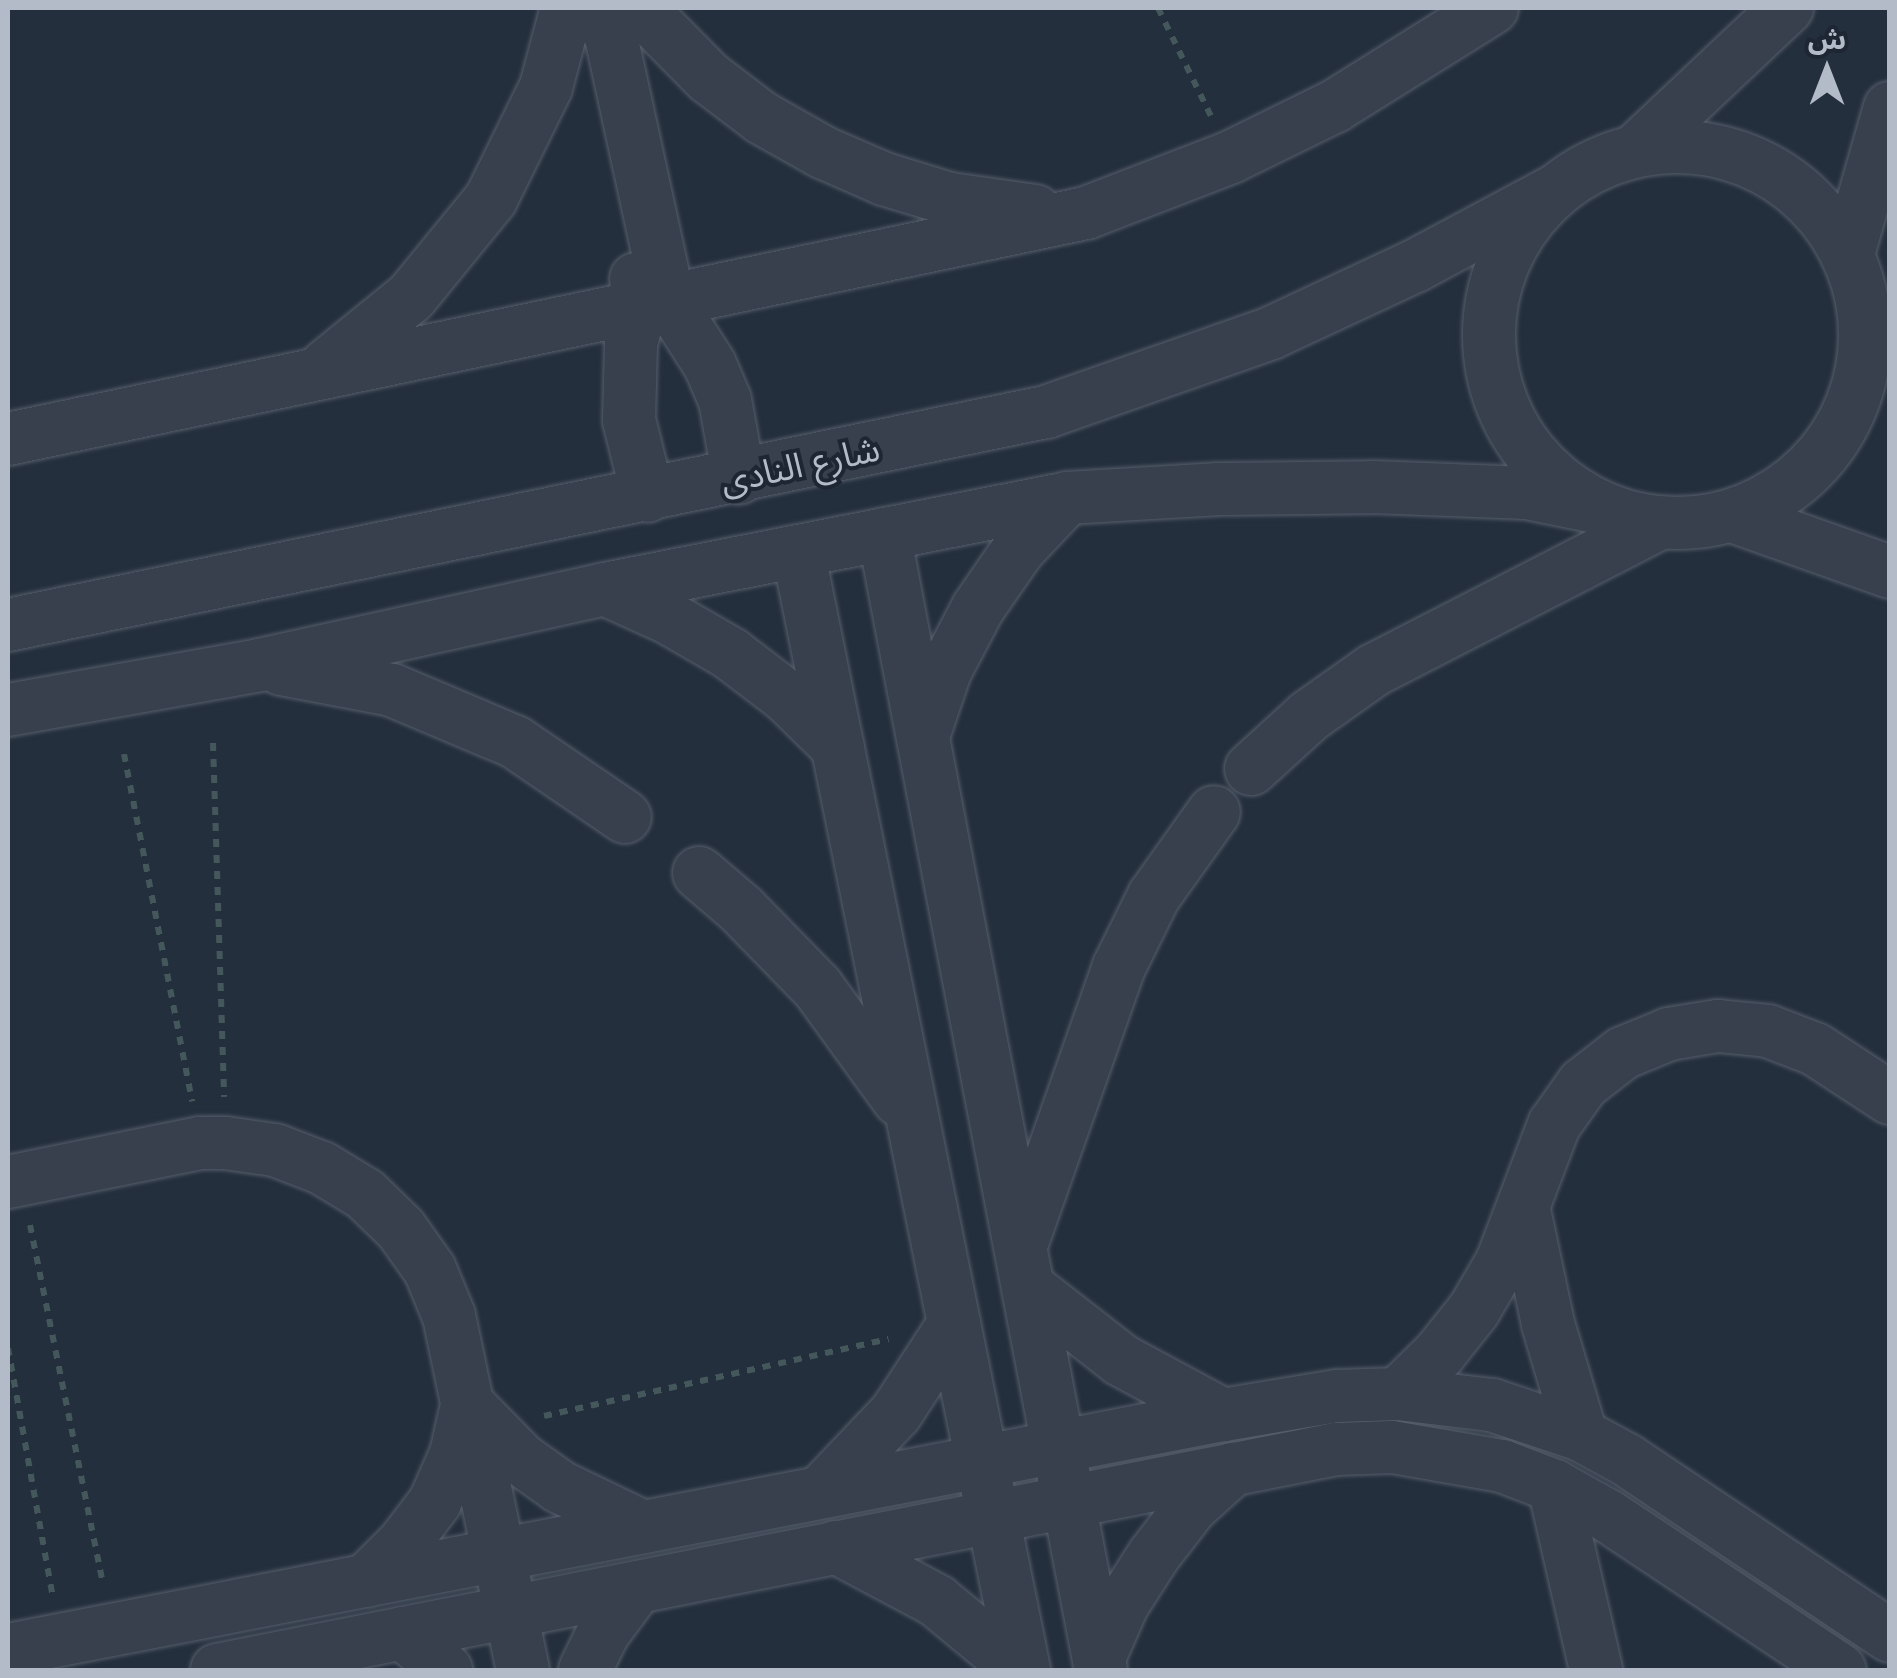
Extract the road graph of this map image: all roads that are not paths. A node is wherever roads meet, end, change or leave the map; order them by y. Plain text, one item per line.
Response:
1 (1492, 8) edge
2 (1786, 8) edge
3 (600, 10) edge
4 (1890, 108) edge
5 (1635, 151) junction
6 (1555, 191) junction
7 (1086, 214) junction
8 (1848, 254) junction
9 (655, 303) junction
10 (1878, 343) edge
11 (312, 375) junction
12 (8, 399) edge
13 (81, 424) junction
14 (8, 439) edge
15 (740, 478) junction
16 (648, 496) junction
17 (1067, 498) junction
18 (1600, 508) junction
19 (1732, 516) junction
20 (1660, 523) junction
21 (884, 534) junction
22 (798, 550) junction
23 (1890, 572) edge
24 (604, 590) junction
25 (8, 626) edge
26 (260, 665) junction
27 (8, 710) edge
28 (922, 737) junction
29 (838, 746) junction
30 (1251, 770) dead end
31 (1214, 812) dead end
32 (625, 817) dead end
33 (699, 874) dead end
34 (1890, 1098) edge
35 (913, 1122) junction
36 (14, 1181) edge
37 (1524, 1210) junction
38 (1025, 1268) junction
39 (954, 1324) junction
40 (1398, 1394) junction
41 (1223, 1414) junction
42 (478, 1416) junction
43 (1581, 1436) junction
44 (1058, 1447) junction
45 (982, 1462) junction
46 (1232, 1469) junction
47 (1554, 1486) junction
48 (821, 1492) junction
49 (1068, 1500) junction
50 (993, 1515) junction
51 (643, 1528) junction
52 (836, 1547) junction
53 (499, 1555) junction
54 (366, 1581) junction
55 (637, 1587) junction
56 (511, 1612) junction
57 (403, 1634) junction
58 (1890, 1636) edge
59 (8, 1650) edge
60 (1100, 1664) edge
61 (216, 1670) edge
62 (446, 1670) edge
63 (523, 1670) edge
64 (584, 1670) edge
65 (1022, 1670) edge
66 (1596, 1670) edge
67 (1840, 1670) edge

1 - 7 street
2 - 5 street
3 - 7 street
3 - 9 street
3 - 11 street
4 - 8 street
5 - 6 street
5 - 8 street
6 - 15 street, شارع النادى
6 - 18 street
7 - 9 street
8 - 10 street
9 - 11 street
9 - 15 street
9 - 16 street
10 - 19 street
11 - 13 street
12 - 13 street
13 - 14 street
15 - 16 street, شارع النادى
16 - 25 street, شارع النادى
17 - 18 street
17 - 21 street
17 - 28 street
18 - 20 street
19 - 20 street
19 - 23 street
20 - 30 street
21 - 22 street
21 - 28 street
22 - 24 street
22 - 29 street
24 - 26 street
24 - 29 street
26 - 27 street
26 - 32 street
28 - 38 street
29 - 35 street
31 - 38 street
33 - 35 street
34 - 37 street
35 - 39 street
36 - 42 street
37 - 40 street
37 - 43 street
38 - 41 street
38 - 44 street
39 - 45 street
39 - 48 street
40 - 41 street
40 - 43 street
41 - 44 street
42 - 51 street
42 - 53 street
42 - 54 street
43 - 58 street
44 - 45 street
44 - 49 street
45 - 48 street
45 - 50 street
46 - 47 street
46 - 49 street
46 - 60 street
47 - 66 street
47 - 67 street
48 - 51 street
49 - 50 street
49 - 60 street
50 - 52 street
50 - 65 street
51 - 53 street
52 - 55 street
52 - 65 street
53 - 54 street
53 - 56 street
54 - 59 street
55 - 56 street
55 - 64 street
56 - 57 street
56 - 63 street
57 - 61 street
57 - 62 street

